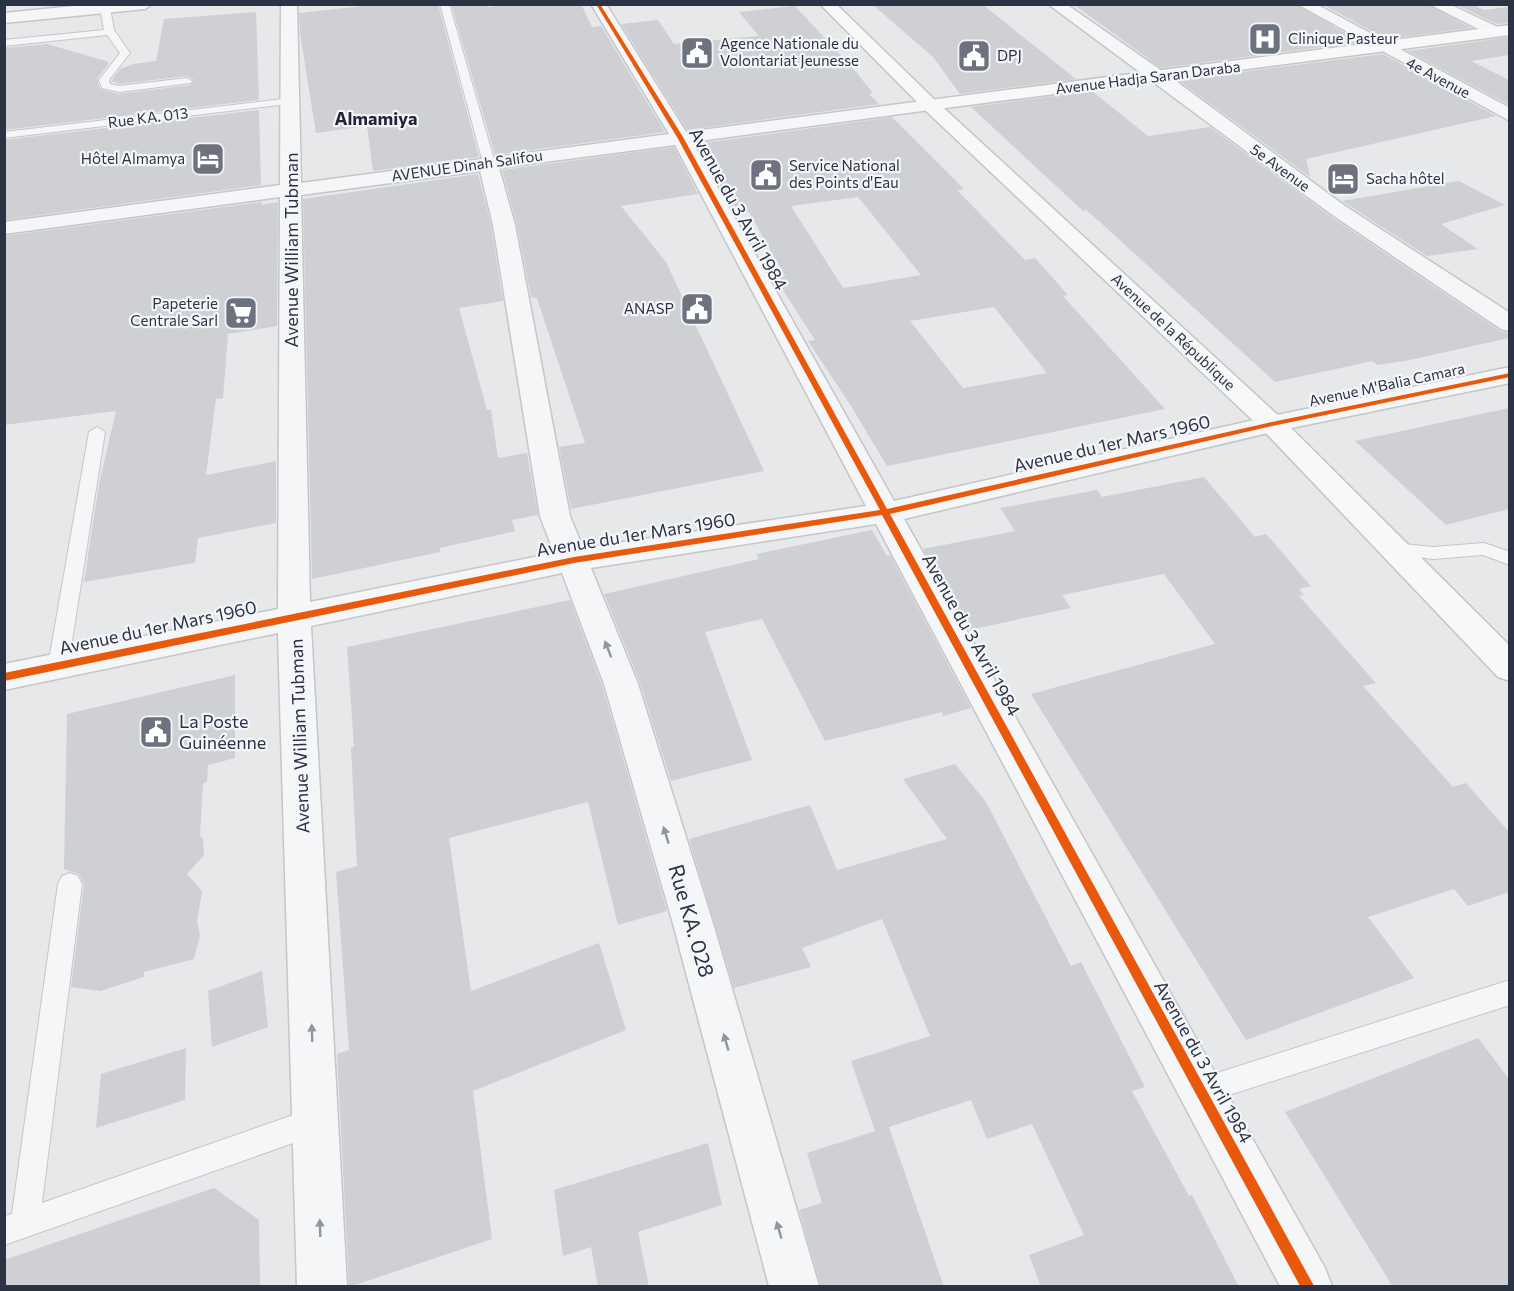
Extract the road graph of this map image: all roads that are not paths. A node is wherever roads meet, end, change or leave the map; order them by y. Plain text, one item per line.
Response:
1 (145, 4) edge
2 (289, 4) edge
3 (444, 4) edge
4 (597, 4) edge
5 (827, 4) edge
6 (1055, 4) edge
7 (1304, 4) edge
8 (1436, 4) edge
9 (105, 6) edge
10 (4, 18) edge
11 (1503, 31) edge
12 (108, 32) junction
13 (4, 43) edge
14 (1380, 47) junction
15 (1159, 77) junction
16 (187, 81) dead end
17 (291, 101) junction
18 (930, 105) junction
19 (1509, 116) edge
20 (4, 135) edge
21 (680, 137) junction
22 (489, 163) junction
23 (292, 190) junction
24 (4, 228) edge
25 (1509, 324) edge
26 (1509, 375) edge
27 (1272, 424) junction
28 (97, 432) dead end
29 (885, 513) junction
30 (1393, 549) junction
31 (1509, 559) edge
32 (574, 560) junction
33 (294, 616) junction
34 (58, 666) junction
35 (1509, 668) edge
36 (4, 677) edge
37 (70, 884) dead end
38 (1509, 992) edge
39 (1201, 1091) junction
40 (316, 1121) junction
41 (15, 1228) edge
42 (322, 1287) edge
43 (794, 1287) edge
44 (1307, 1287) edge

1 - 9 street
2 - 17 street, Avenue William Tubman
3 - 22 lane
4 - 21 street, Avenue du 3 Avril 1984
5 - 18 main road, Avenue de la République
6 - 15 street, 5e Avenue
7 - 14 street, 4e Avenue
8 - 11 street
9 - 10 street
9 - 12 lane
11 - 14 main road, Avenue Hadja Saran Daraba
12 - 13 lane
12 - 16 lane
14 - 15 main road, Avenue Hadja Saran Daraba
14 - 19 street, 4e Avenue
15 - 18 main road, Avenue Hadja Saran Daraba
15 - 25 street, 5e Avenue
17 - 20 lane, Rue KA. 013
17 - 23 street, Avenue William Tubman
18 - 21 street, AVENUE Dinah Salifou
18 - 27 main road, Avenue de la République
21 - 22 street, AVENUE Dinah Salifou
21 - 29 street, Avenue du 3 Avril 1984
22 - 23 street, AVENUE Dinah Salifou
22 - 32 street, Rue KA. 028
23 - 24 street, AVENUE Dinah Salifou
23 - 33 street, Avenue William Tubman
26 - 27 street, Avenue M'Balia Camara
27 - 29 street, Avenue du 1er Mars 1960
27 - 30 main road, Avenue de la République
28 - 34 lane
29 - 32 street, Avenue du 1er Mars 1960
29 - 39 street, Avenue du 3 Avril 1984
30 - 31 lane
30 - 35 main road, Avenue de la République
32 - 33 street, Avenue du 1er Mars 1960
43 -> 32 street, Rue KA. 028
33 - 34 street, Avenue du 1er Mars 1960
40 -> 33 street, Avenue William Tubman
34 - 36 street, Avenue du 1er Mars 1960
37 - 41 lane
38 - 39 lane
39 - 44 street, Avenue du 3 Avril 1984
40 - 41 lane
42 -> 40 street, Avenue William Tubman

